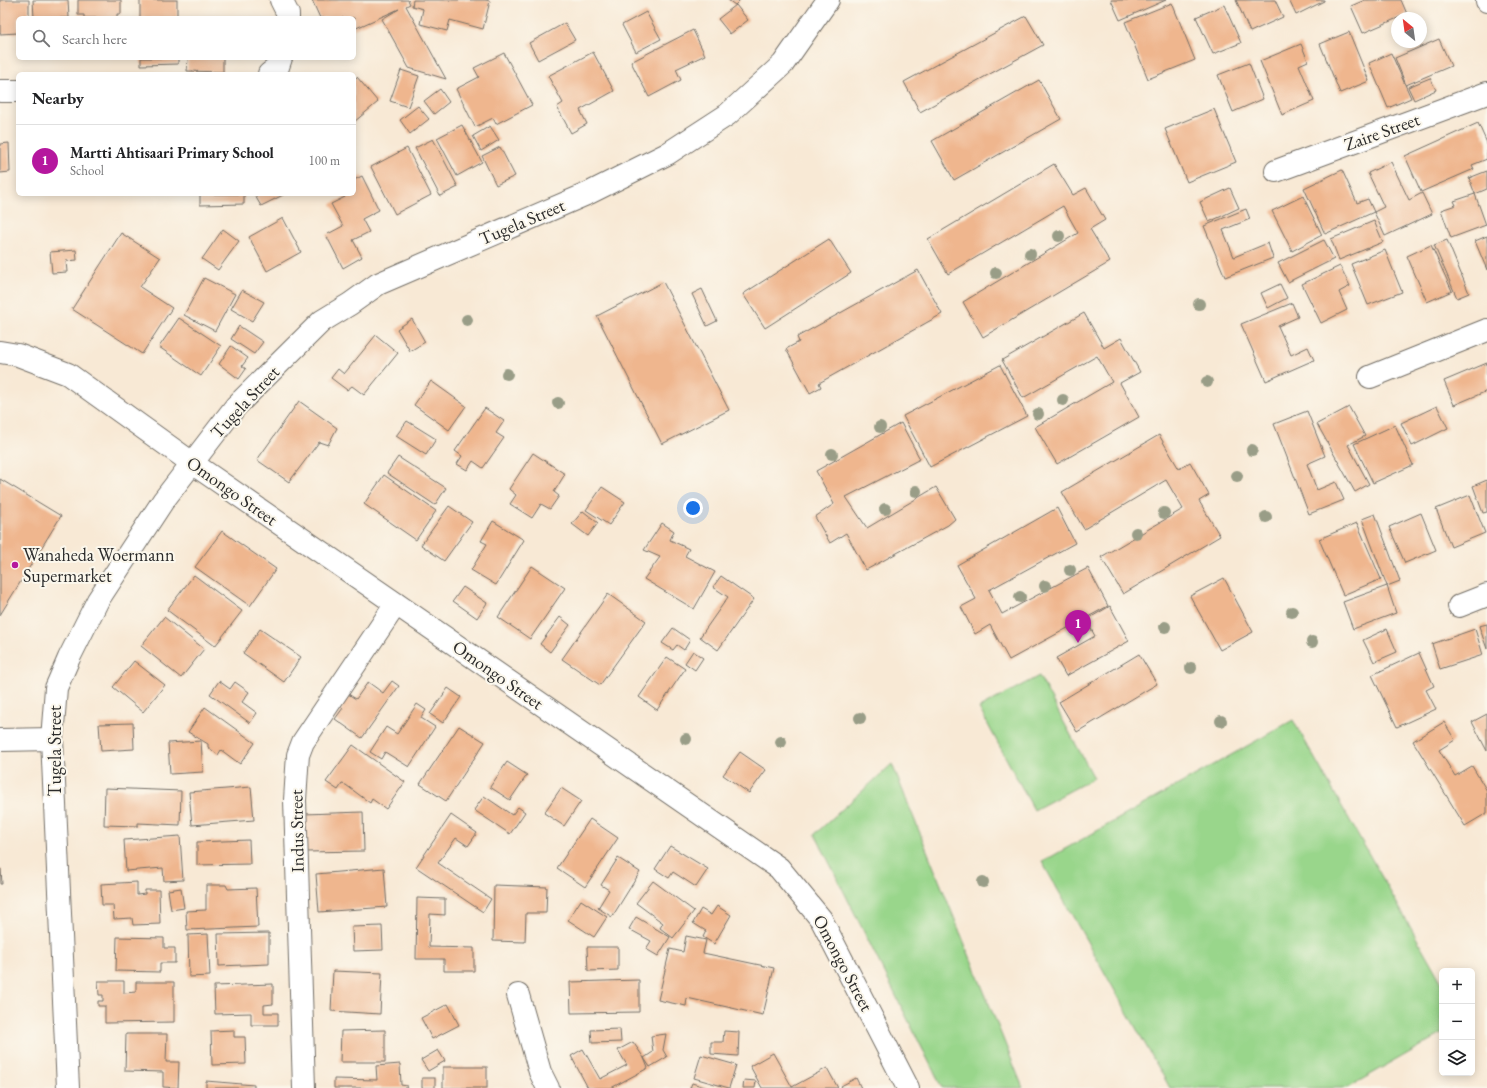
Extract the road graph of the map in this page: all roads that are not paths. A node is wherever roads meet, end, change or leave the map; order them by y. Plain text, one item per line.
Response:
1 (281, 0) edge
2 (828, 0) edge
3 (288, 16) edge
4 (280, 60) edge
5 (272, 72) edge
6 (0, 91) edge
7 (16, 92) edge
8 (1487, 93) edge
9 (1276, 171) dead end
10 (1487, 330) edge
11 (0, 352) edge
12 (1370, 377) dead end
13 (192, 463) junction
14 (1487, 595) edge
15 (396, 604) junction
16 (1459, 606) dead end
17 (52, 739) junction
18 (0, 740) edge
19 (518, 995) dead end
20 (68, 1088) edge
21 (304, 1088) edge
22 (548, 1088) edge
23 (908, 1088) edge

1 - 3 street
2 - 13 street, Tugela Street
4 - 5 street
6 - 7 street
8 - 9 street, Zaire Street
10 - 12 street
11 - 13 street, Omongo Street
13 - 15 street, Omongo Street
13 - 17 street, Tugela Street
14 - 16 street
15 - 21 street, Indus Street
15 - 23 street, Omongo Street
17 - 18 street
17 - 20 street, Tugela Street
19 - 22 street

